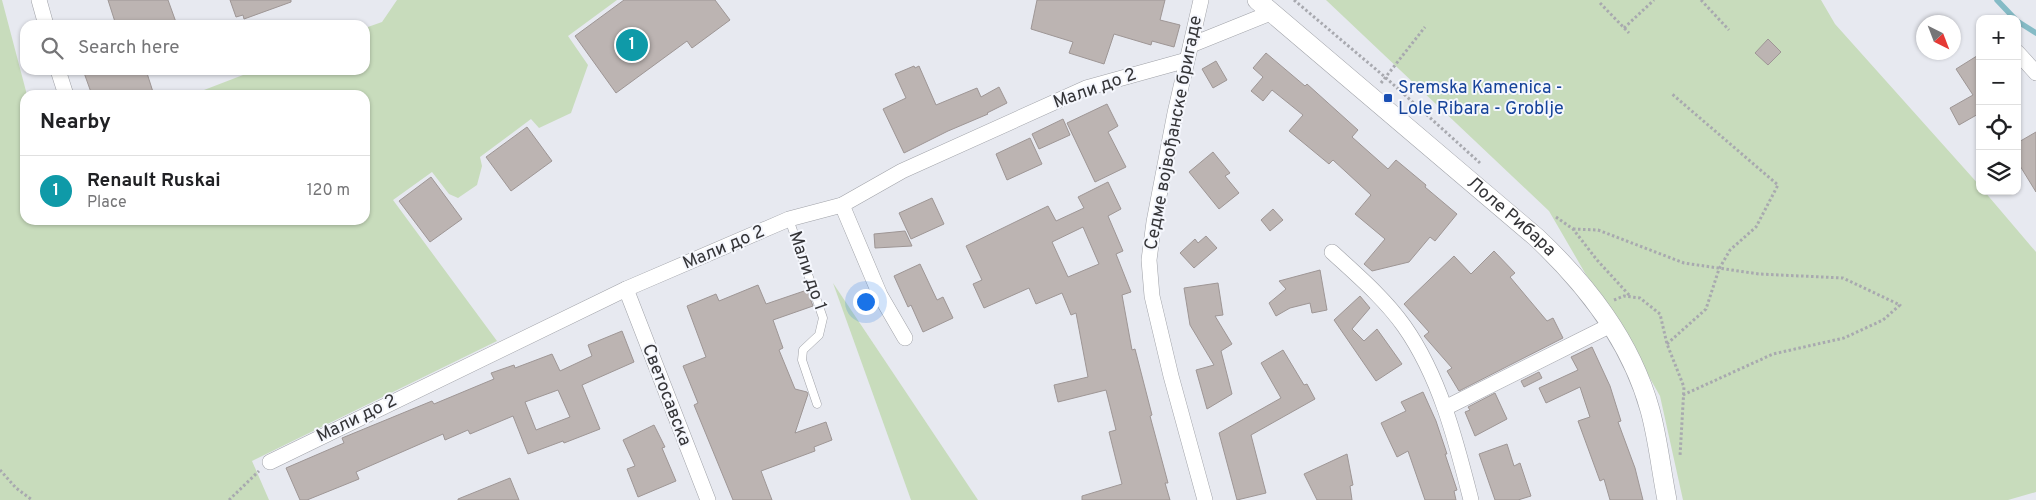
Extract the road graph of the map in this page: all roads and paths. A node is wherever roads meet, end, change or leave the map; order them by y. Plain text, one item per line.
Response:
1 (39, 0) edge
2 (1201, 0) edge
3 (1258, 0) edge
4 (1294, 0) edge
5 (1654, 0) edge
6 (1701, 0) edge
7 (1600, 3) dead end
8 (1273, 12) junction
9 (45, 20) edge
10 (1425, 27) dead end
11 (1624, 28) junction
12 (1729, 30) dead end
13 (1629, 33) dead end
14 (1189, 53) junction
15 (2021, 56) edge
16 (2036, 73) edge
17 (60, 75) edge
18 (1386, 77) junction
19 (64, 90) edge
20 (1672, 94) dead end
21 (1371, 96) junction
22 (1485, 167) dead end
23 (842, 205) junction
24 (1556, 217) dead end
25 (789, 220) junction
26 (1572, 229) junction
27 (1332, 252) dead end
28 (1719, 269) junction
29 (626, 289) junction
30 (1630, 296) junction
31 (1598, 306) junction
32 (1611, 325) junction
33 (905, 338) dead end
34 (1667, 344) junction
35 (1683, 395) junction
36 (817, 404) dead end
37 (1445, 408) junction
38 (270, 462) joint
39 (1679, 462) dead end
40 (0, 470) edge
41 (32, 500) edge
42 (229, 500) edge
43 (708, 500) edge
44 (1205, 500) edge
45 (1471, 500) edge
46 (1667, 500) edge

1 - 9 street
2 - 14 street, Седме војвођанске бригаде
3 - 8 street, Лоле Рибара
4 - 18 path
5 - 11 path
6 - 12 path
7 - 11 path
8 - 14 street, Мали до 2
8 - 21 street, Лоле Рибара
10 - 18 path
11 - 13 path
14 - 23 street, Мали до 2
14 - 44 street, Седме војвођанске бригаде
15 - 16 street
17 - 19 street
18 - 21 path
18 - 22 path
20 - 28 path
21 - 31 street, Лоле Рибара
23 - 25 street, Мали до 2
23 - 33 street
24 - 26 path
25 - 29 street, Мали до 2
25 - 36 lane, Мали до 1
26 - 28 path
26 - 30 path
27 - 37 street
28 - 34 path
28 - 35 path
29 - 38 street, Мали до 2
29 - 43 street, Светосавска
30 - 31 path
30 - 34 path
31 - 32 street, Лоле Рибара
32 - 37 street
32 - 46 street, Лоле Рибара
34 - 35 path
35 - 39 path
37 - 45 street
38 - 42 path
40 - 41 path

